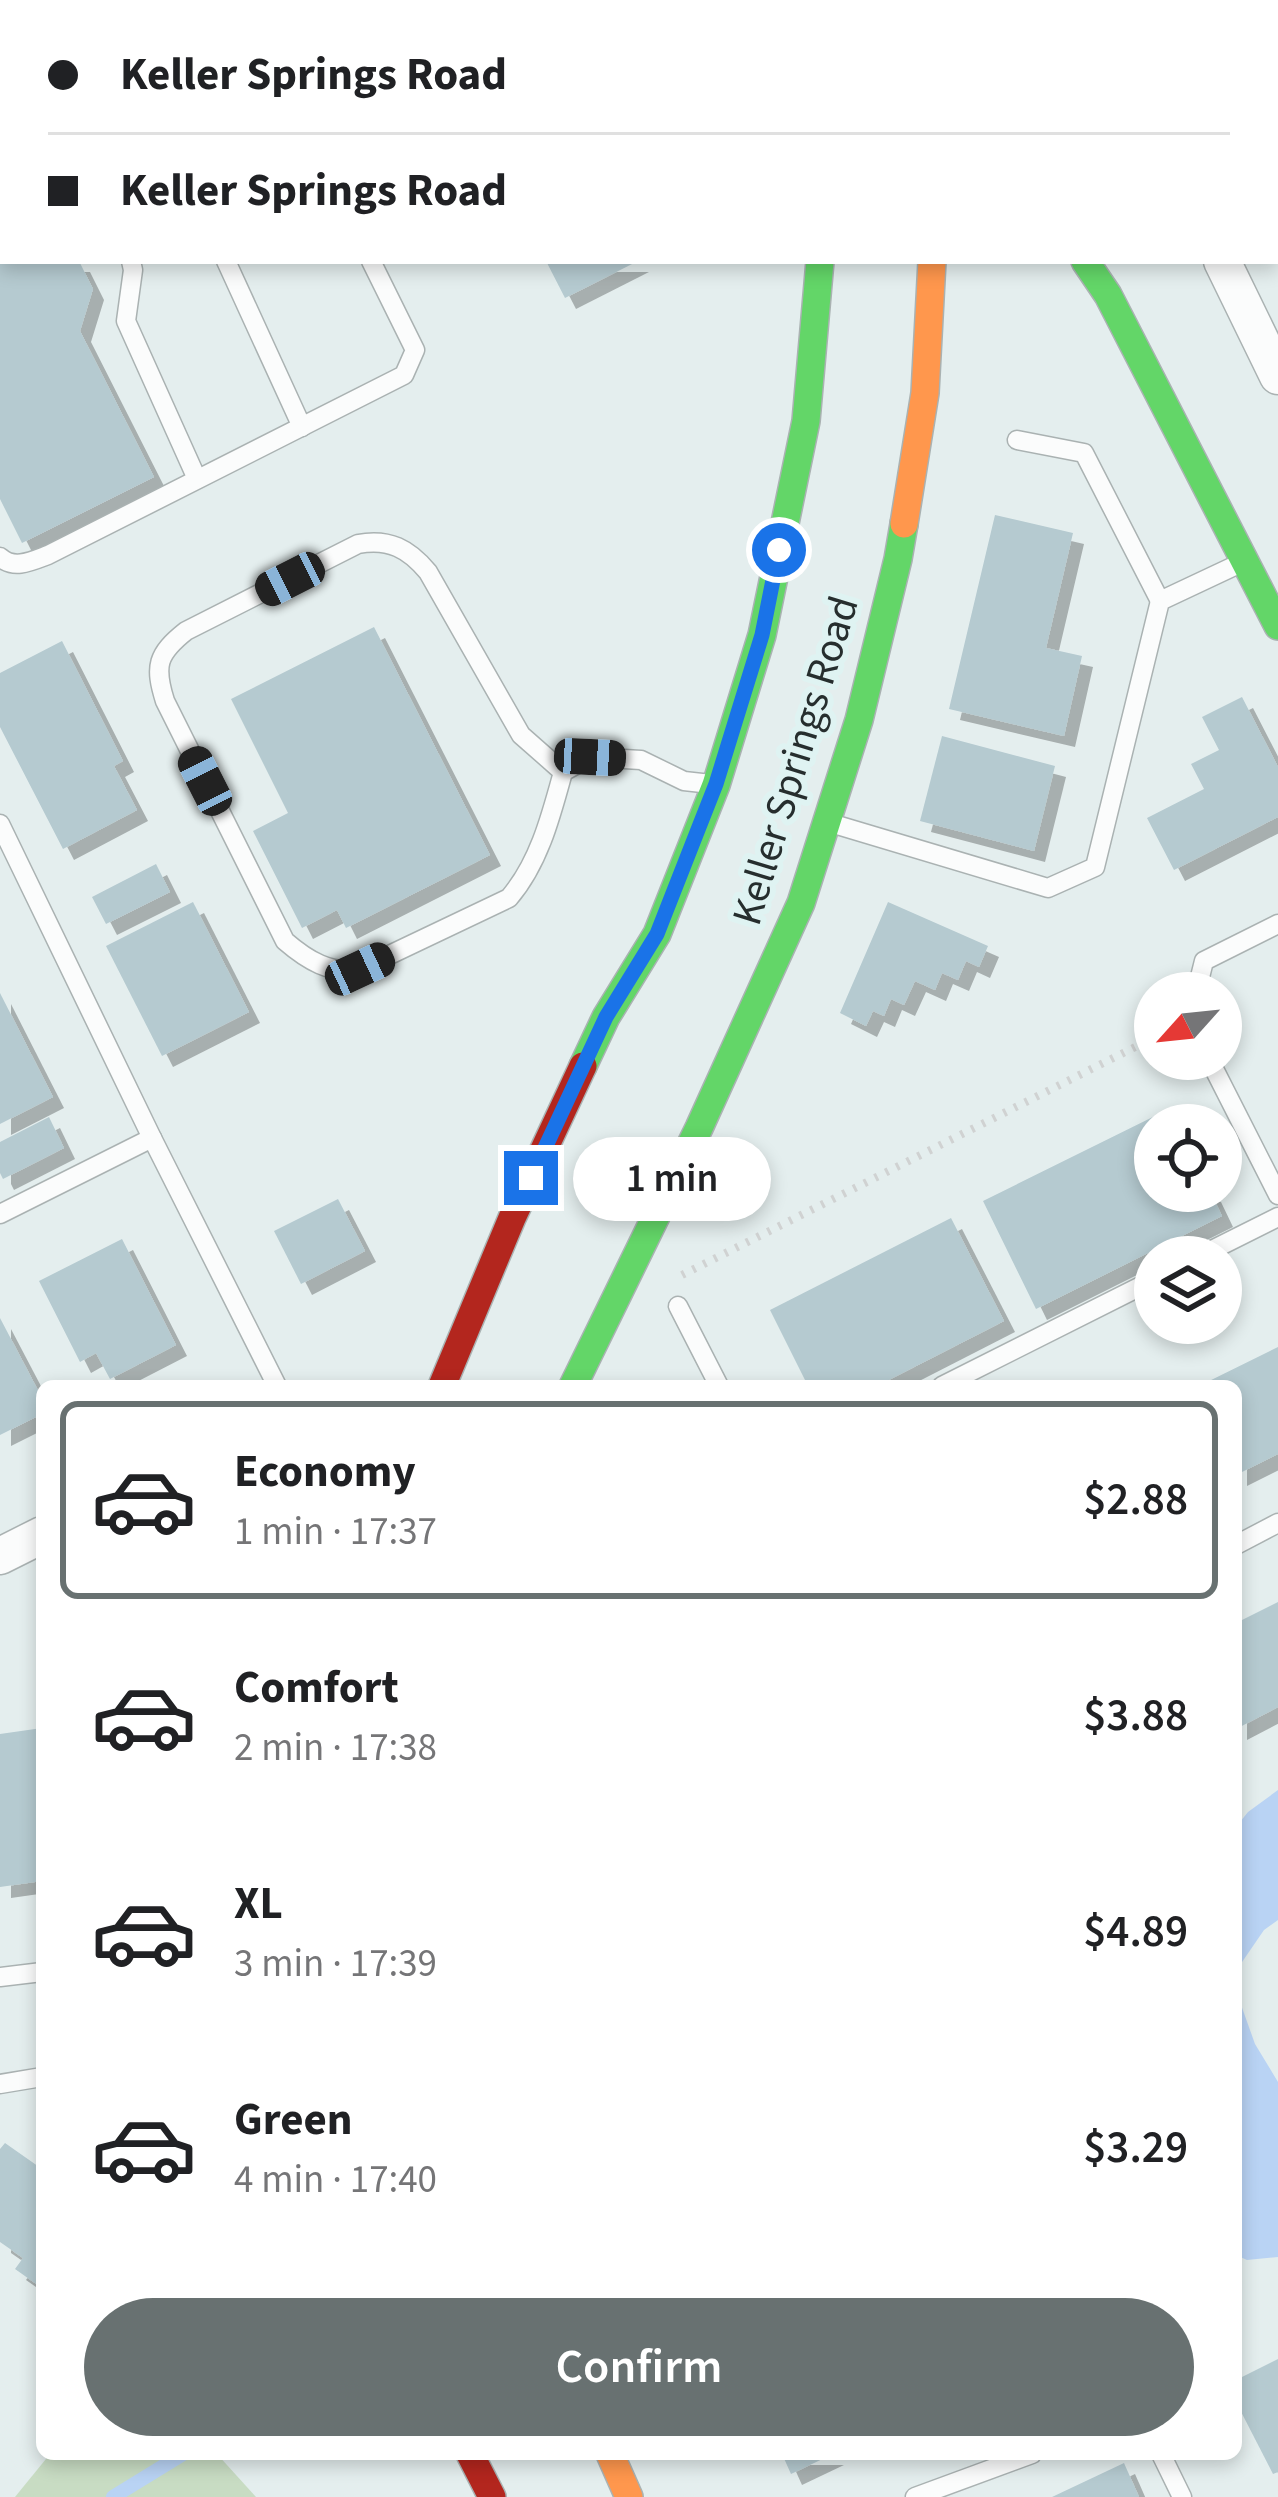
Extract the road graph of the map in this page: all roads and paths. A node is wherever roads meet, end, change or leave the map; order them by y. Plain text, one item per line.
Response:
1 (132, 264) edge
2 (227, 264) edge
3 (372, 264) edge
4 (820, 264) edge
5 (932, 264) edge
6 (1087, 264) edge
7 (1223, 264) edge
8 (1278, 376) edge
9 (302, 427) junction
10 (1017, 440) dead end
11 (197, 479) junction
12 (0, 557) edge
13 (1245, 561) junction
14 (1160, 601) junction
15 (1278, 626) edge
16 (563, 772) junction
17 (716, 784) junction
18 (827, 821) junction
19 (0, 824) edge
20 (1278, 924) edge
21 (1201, 972) edge
22 (1134, 1048) edge
23 (1220, 1080) edge
24 (152, 1138) junction
25 (1278, 1195) edge
26 (0, 1214) edge
27 (1278, 1217) edge
28 (1240, 1236) edge
29 (668, 1282) dead end
30 (1134, 1290) edge
31 (678, 1306) dead end
32 (275, 1380) edge
33 (444, 1380) edge
34 (576, 1380) edge
35 (715, 1380) edge
36 (954, 1380) edge
37 (1278, 1523) edge
38 (36, 1538) edge
39 (1242, 1542) edge
40 (0, 1556) edge
41 (36, 1973) edge
42 (0, 1977) edge
43 (36, 2078) edge
44 (0, 2084) edge
45 (473, 2460) edge
46 (613, 2460) edge
47 (1016, 2460) edge
48 (1164, 2460) edge
49 (492, 2497) edge
50 (629, 2497) edge
51 (915, 2497) edge
52 (1182, 2497) edge

1 - 11 lane
2 - 9 lane
3 - 9 lane
4 - 17 main road, Keller Springs Road
5 - 18 main road, Keller Springs Road
6 - 13 main road
7 - 8 street
9 - 11 lane
10 - 14 lane
11 - 12 lane
13 - 14 lane
13 - 15 main road
14 - 18 lane
16 - 16 lane
16 - 17 lane
17 - 33 main road, Keller Springs Road
18 - 34 main road, Keller Springs Road
19 - 24 lane
20 - 21 lane
22 - 29 path
23 - 25 lane
24 - 26 lane
24 - 32 lane
27 - 28 lane
30 - 36 lane
31 - 35 lane
37 - 39 lane
38 - 40 street
41 - 42 lane
43 - 44 lane
45 - 49 main road
46 - 50 main road
47 - 51 lane
48 - 52 lane

